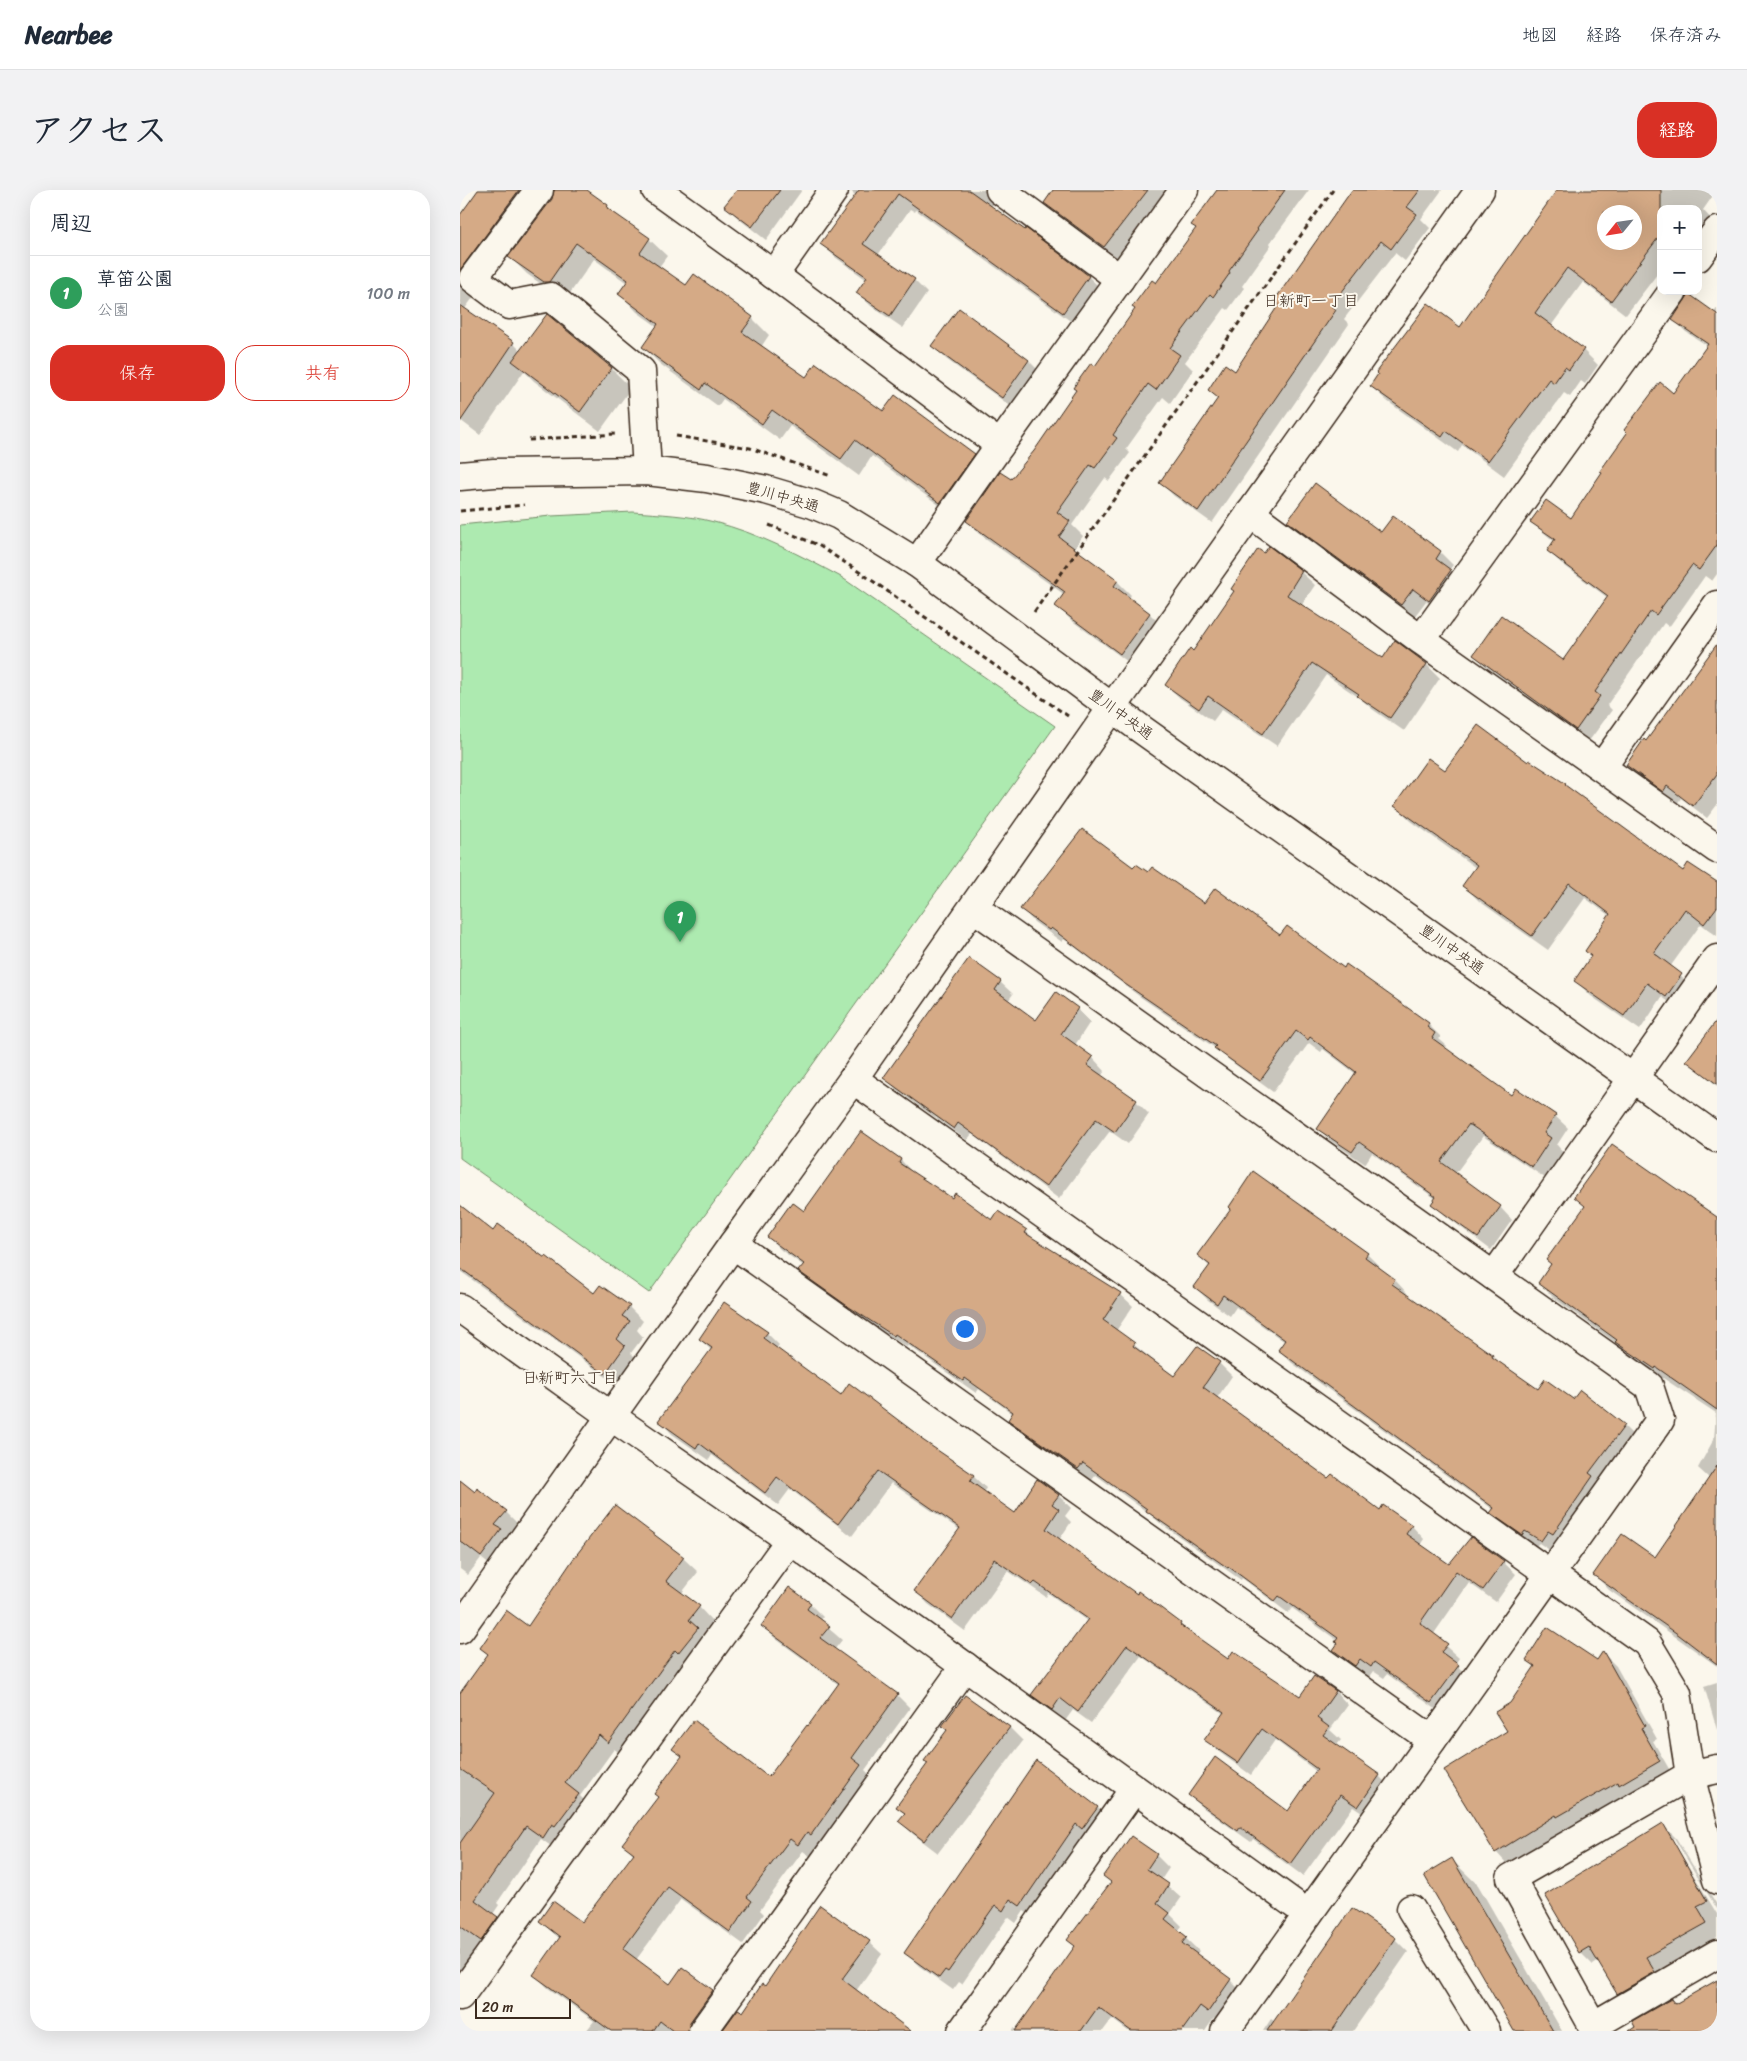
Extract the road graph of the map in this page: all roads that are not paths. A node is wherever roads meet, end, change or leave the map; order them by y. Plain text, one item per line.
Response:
1 (539, 190) edge
2 (656, 190) edge
3 (834, 190) edge
4 (1000, 190) edge
5 (1184, 190) edge
6 (1480, 190) edge
7 (1717, 231) edge
8 (1702, 252) edge
9 (774, 275) junction
10 (1120, 279) junction
11 (1671, 295) edge
12 (1000, 445) junction
13 (647, 471) junction
14 (460, 476) edge
15 (1250, 513) junction
16 (917, 563) junction
17 (1717, 605) edge
18 (1421, 640) junction
19 (1112, 708) junction
20 (1602, 767) junction
21 (1717, 849) edge
22 (974, 908) junction
23 (1717, 959) edge
24 (1632, 1077) junction
25 (853, 1079) junction
26 (1717, 1138) edge
27 (733, 1244) junction
28 (1494, 1276) junction
29 (460, 1308) edge
30 (612, 1417) junction
31 (790, 1540) junction
32 (1550, 1574) junction
33 (465, 1611) edge
34 (965, 1666) junction
35 (1432, 1740) junction
36 (1717, 1769) edge
37 (1690, 1775) junction
38 (1134, 1788) junction
39 (1717, 1880) edge
40 (1411, 1909) dead end
41 (1308, 1914) junction
42 (1717, 1954) edge
43 (460, 1996) edge
44 (703, 2031) edge
45 (962, 2031) edge
46 (1225, 2031) edge
47 (1486, 2031) edge

1 - 13 street
2 - 9 street
3 - 9 street
4 - 10 street
5 - 10 street
6 - 15 street
7 - 8 street
9 - 12 street
10 - 12 street
11 - 18 street
12 - 16 street
13 - 14 street, 豊川中央通
13 - 16 street, 豊川中央通
15 - 18 street
15 - 19 street
16 - 19 street, 豊川中央通
17 - 20 street
18 - 20 street
19 - 22 street
19 - 24 street, 豊川中央通
20 - 21 street
22 - 25 street
22 - 28 street
23 - 24 street
24 - 26 street, 豊川中央通
24 - 28 street
25 - 27 street
25 - 32 street
27 - 30 street
27 - 35 street
28 - 32 street
29 - 30 street
30 - 31 street
30 - 33 street
31 - 34 street
31 - 43 street
32 - 35 street
32 - 37 street
34 - 38 street
34 - 44 street
35 - 41 street
36 - 37 street
37 - 39 street
37 - 42 street
38 - 41 street
38 - 45 street
40 - 47 street
41 - 46 street

